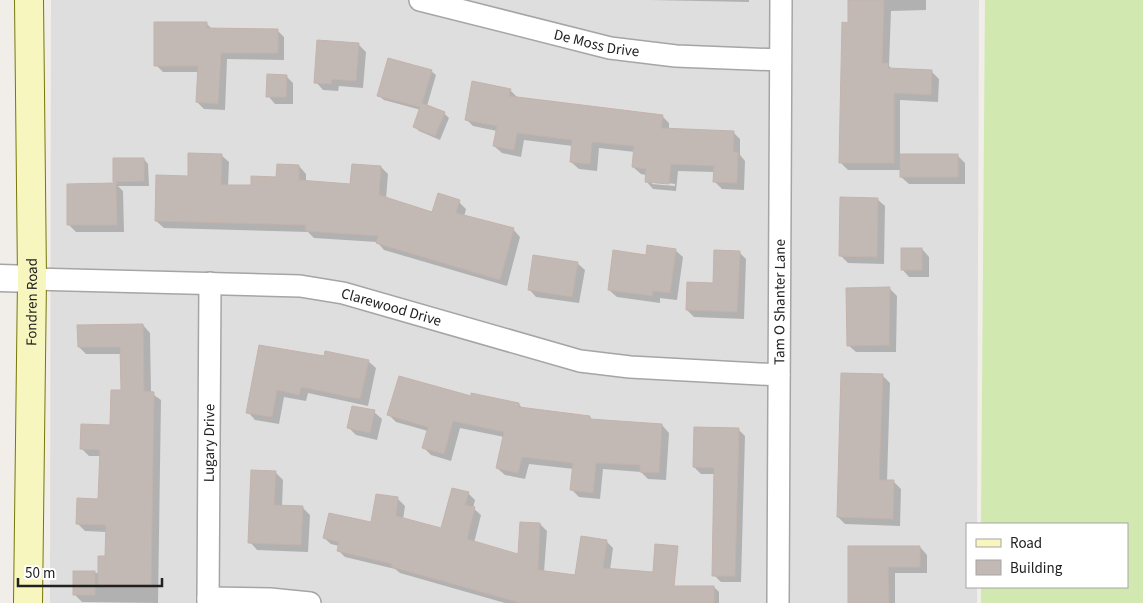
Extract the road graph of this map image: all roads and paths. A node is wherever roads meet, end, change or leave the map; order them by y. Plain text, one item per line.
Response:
1 (29, 0) edge
2 (420, 0) edge
3 (780, 0) edge
4 (780, 60) junction
5 (0, 278) edge
6 (32, 279) junction
7 (210, 283) junction
8 (779, 375) junction
9 (208, 600) edge
10 (28, 603) edge
11 (310, 603) edge
12 (778, 603) edge

1 - 6 main road, Fondren Road
2 - 4 street, De Moss Drive
3 - 4 street, Tam O Shanter Lane
4 - 8 street, Tam O Shanter Lane
5 - 6 street, Clarewood Drive
6 - 7 street, Clarewood Drive
6 - 10 main road, Fondren Road
7 - 8 street, Clarewood Drive
7 - 9 street, Lugary Drive
8 - 12 street, Tam O Shanter Lane
9 - 11 street

